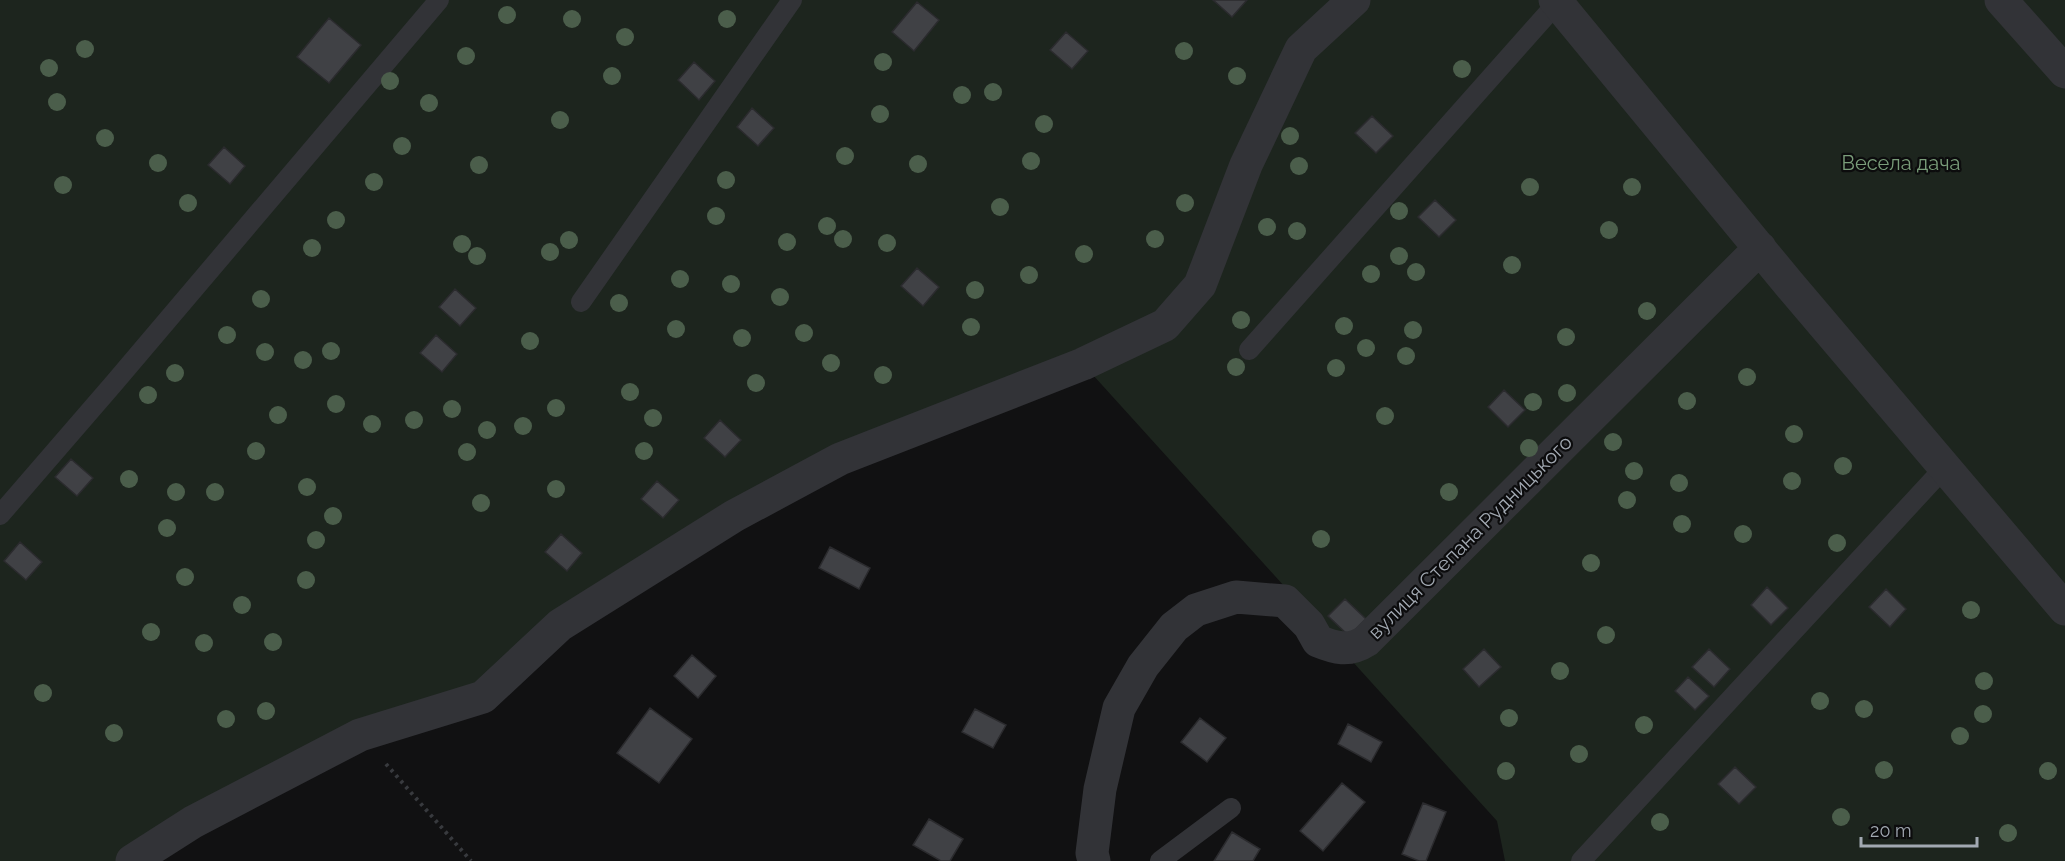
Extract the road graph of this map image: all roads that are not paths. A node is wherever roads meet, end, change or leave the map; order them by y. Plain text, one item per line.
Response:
1 (439, 0) edge
2 (792, 0) edge
3 (1354, 0) edge
4 (2001, 0) edge
5 (1556, 2) edge
6 (2065, 72) edge
7 (1760, 248) junction
8 (581, 302) dead end
9 (1249, 350) dead end
10 (1945, 467) junction
11 (0, 515) edge
12 (2065, 609) edge
13 (1231, 808) dead end
14 (132, 861) edge
15 (1094, 861) edge
16 (1160, 861) edge
17 (1581, 861) edge

1 - 11 lane
2 - 8 lane
3 - 14 street
4 - 6 street
5 - 7 street
5 - 9 lane
7 - 10 street
7 - 15 street, вулиця Степана Рудницького
10 - 12 street
10 - 17 lane
13 - 16 lane

